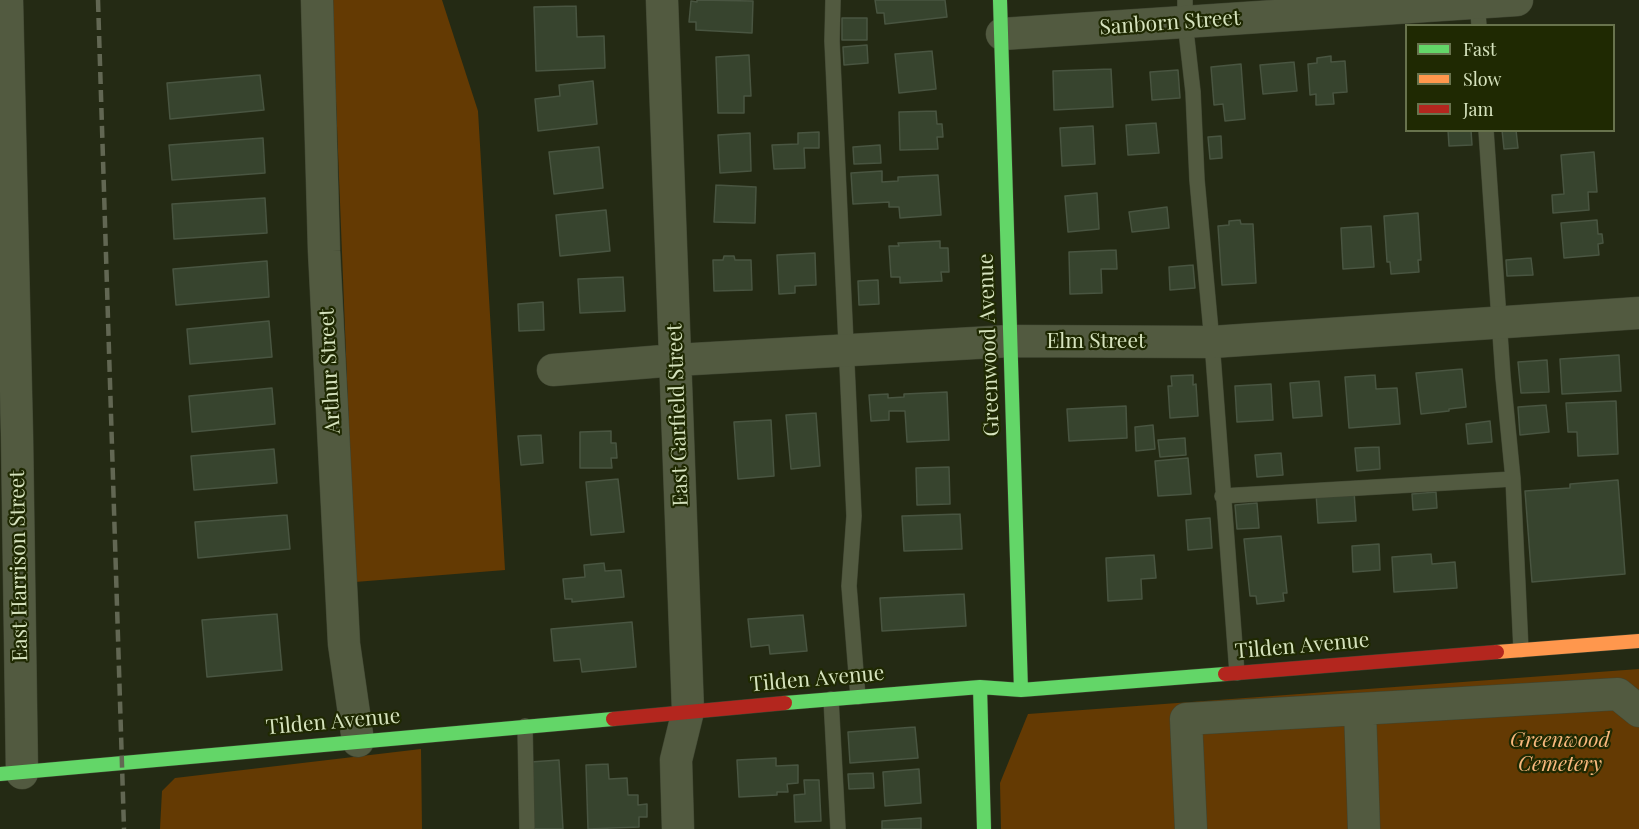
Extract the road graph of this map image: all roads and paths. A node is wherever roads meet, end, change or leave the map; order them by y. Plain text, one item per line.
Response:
1 (7, 0) edge
2 (317, 0) edge
3 (662, 0) edge
4 (833, 0) edge
5 (1000, 0) edge
6 (1517, 0) edge
7 (1478, 9) edge
8 (1185, 11) edge
9 (1002, 34) junction
10 (1486, 132) edge
11 (1639, 313) edge
12 (1500, 322) junction
13 (1010, 341) junction
14 (1212, 342) junction
15 (846, 350) junction
16 (676, 360) junction
17 (553, 370) dead end
18 (9, 436) edge
19 (1513, 479) junction
20 (1222, 496) junction
21 (1639, 641) edge
22 (1521, 650) junction
23 (1237, 673) junction
24 (980, 687) junction
25 (1021, 690) junction
26 (858, 697) junction
27 (831, 699) junction
28 (1360, 709) junction
29 (688, 711) junction
30 (1639, 711) edge
31 (525, 726) junction
32 (358, 741) junction
33 (11, 774) edge
34 (527, 829) edge
35 (678, 829) edge
36 (838, 829) edge
37 (984, 829) edge
38 (1191, 829) edge
39 (1364, 829) edge

1 - 18 street, East Harrison Street
2 - 32 street, Arthur Street
3 - 16 street, East Garfield Street
4 - 15 lane
5 - 9 street, Greenwood Avenue
6 - 7 street, Sanborn Street
7 - 8 street, Sanborn Street
8 - 9 street, Sanborn Street
8 - 14 lane
9 - 13 street, Greenwood Avenue
10 - 12 lane
11 - 12 street, Elm Street
12 - 14 street, Elm Street
12 - 19 lane
13 - 14 street, Elm Street
13 - 15 street, Elm Street
13 - 25 street, Greenwood Avenue
14 - 20 lane
15 - 16 street, Elm Street
15 - 26 lane
16 - 17 street, Elm Street
16 - 29 street, East Garfield Street
18 - 33 street, East Harrison Street
19 - 20 lane
19 - 22 lane
20 - 23 lane
21 - 22 street, Tilden Avenue
22 - 23 street, Tilden Avenue
23 - 25 street, Tilden Avenue
24 - 25 street, Tilden Avenue
24 - 26 street, Tilden Avenue
24 - 37 street
26 - 27 street, Tilden Avenue
27 - 29 street, Tilden Avenue
27 - 36 lane
28 - 30 street
28 - 38 street
28 - 39 street
29 - 31 street, Tilden Avenue
29 - 35 street, East Garfield Street
31 - 32 street, Tilden Avenue
31 - 34 lane
32 - 33 street, Tilden Avenue

